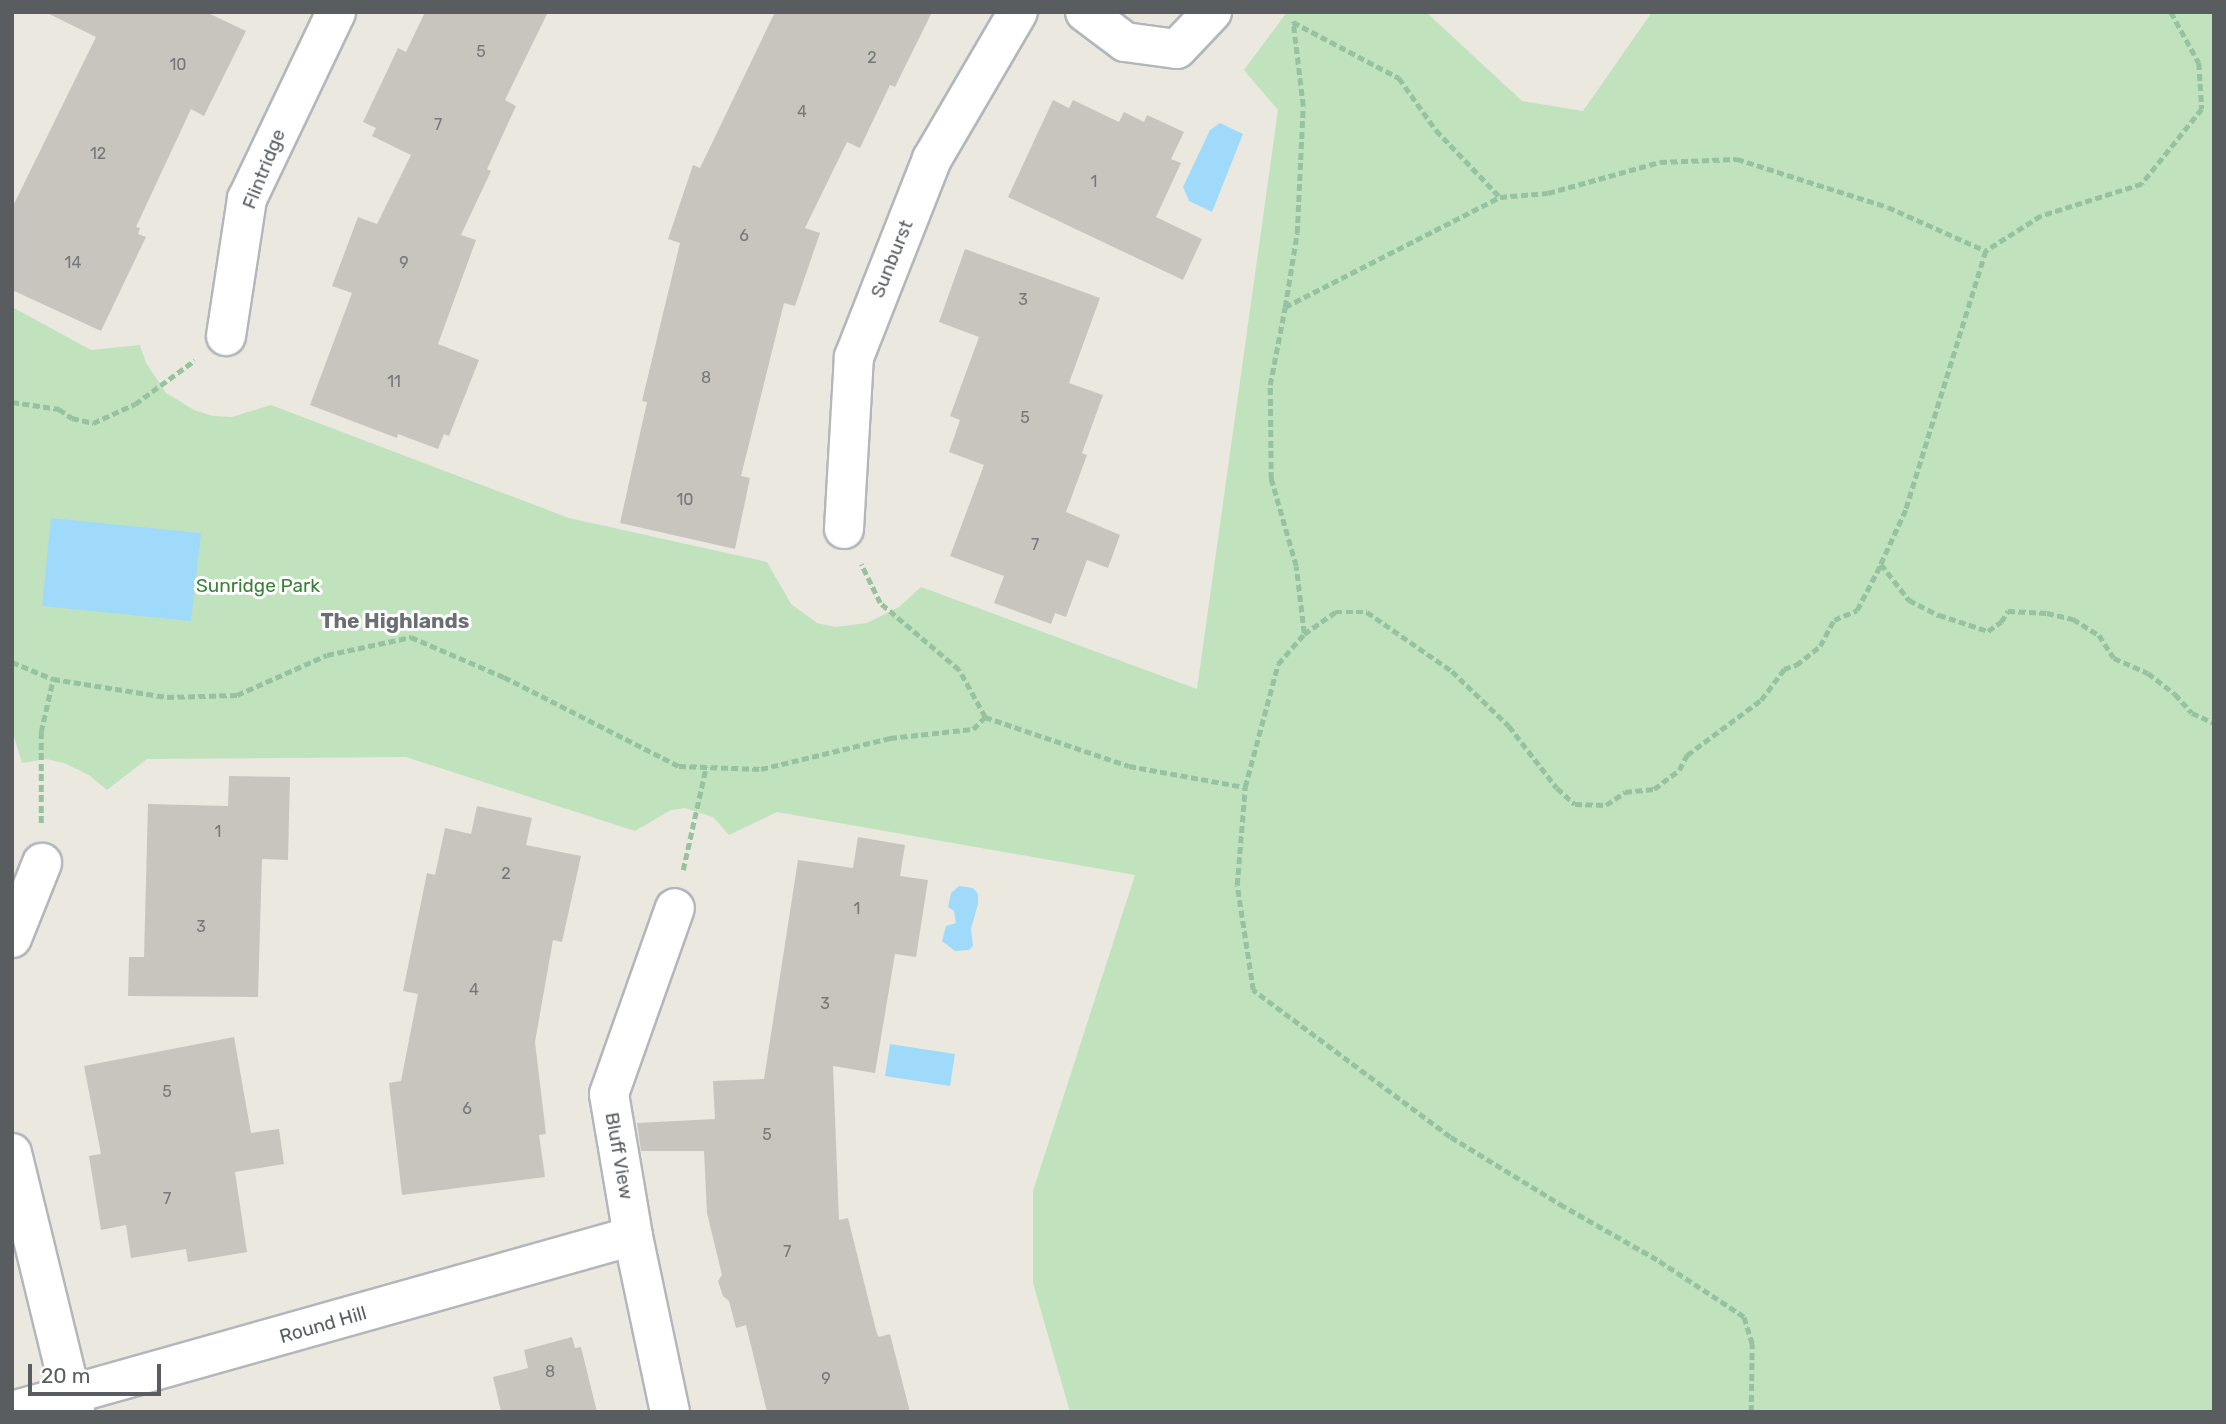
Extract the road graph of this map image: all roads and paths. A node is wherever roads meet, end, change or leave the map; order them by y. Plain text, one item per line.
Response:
1 (335, 12) edge
2 (1018, 12) edge
3 (1085, 12) edge
4 (1212, 12) edge
5 (2171, 12) edge
6 (1500, 197) junction
7 (1986, 251) junction
8 (1285, 307) junction
9 (226, 336) joint
10 (12, 402) edge
11 (844, 529) joint
12 (1881, 564) junction
13 (1304, 634) junction
14 (12, 662) edge
15 (53, 679) junction
16 (985, 717) junction
17 (2214, 723) edge
18 (706, 767) junction
19 (1245, 787) junction
20 (42, 863) joint
21 (674, 908) joint
22 (12, 938) edge
23 (12, 1153) edge
24 (633, 1236) junction
25 (73, 1404) edge
26 (12, 1411) edge
27 (670, 1412) edge
28 (1751, 1412) edge

1 - 9 street, Flintridge
2 - 11 street, Sunburst
3 - 4 street
5 - 7 path
6 - 7 path
6 - 8 path
6 - 8 path
7 - 12 path
8 - 13 path
9 - 10 path
11 - 16 path
12 - 13 path
12 - 17 path
13 - 19 path
14 - 15 path
15 - 18 path
15 - 20 path
16 - 18 path
16 - 19 path
18 - 21 path
19 - 28 path
20 - 22 street
21 - 24 street, Bluff View
23 - 25 street
24 - 25 street, Round Hill
24 - 27 street, Bluff View
25 - 26 street, Round Hill

